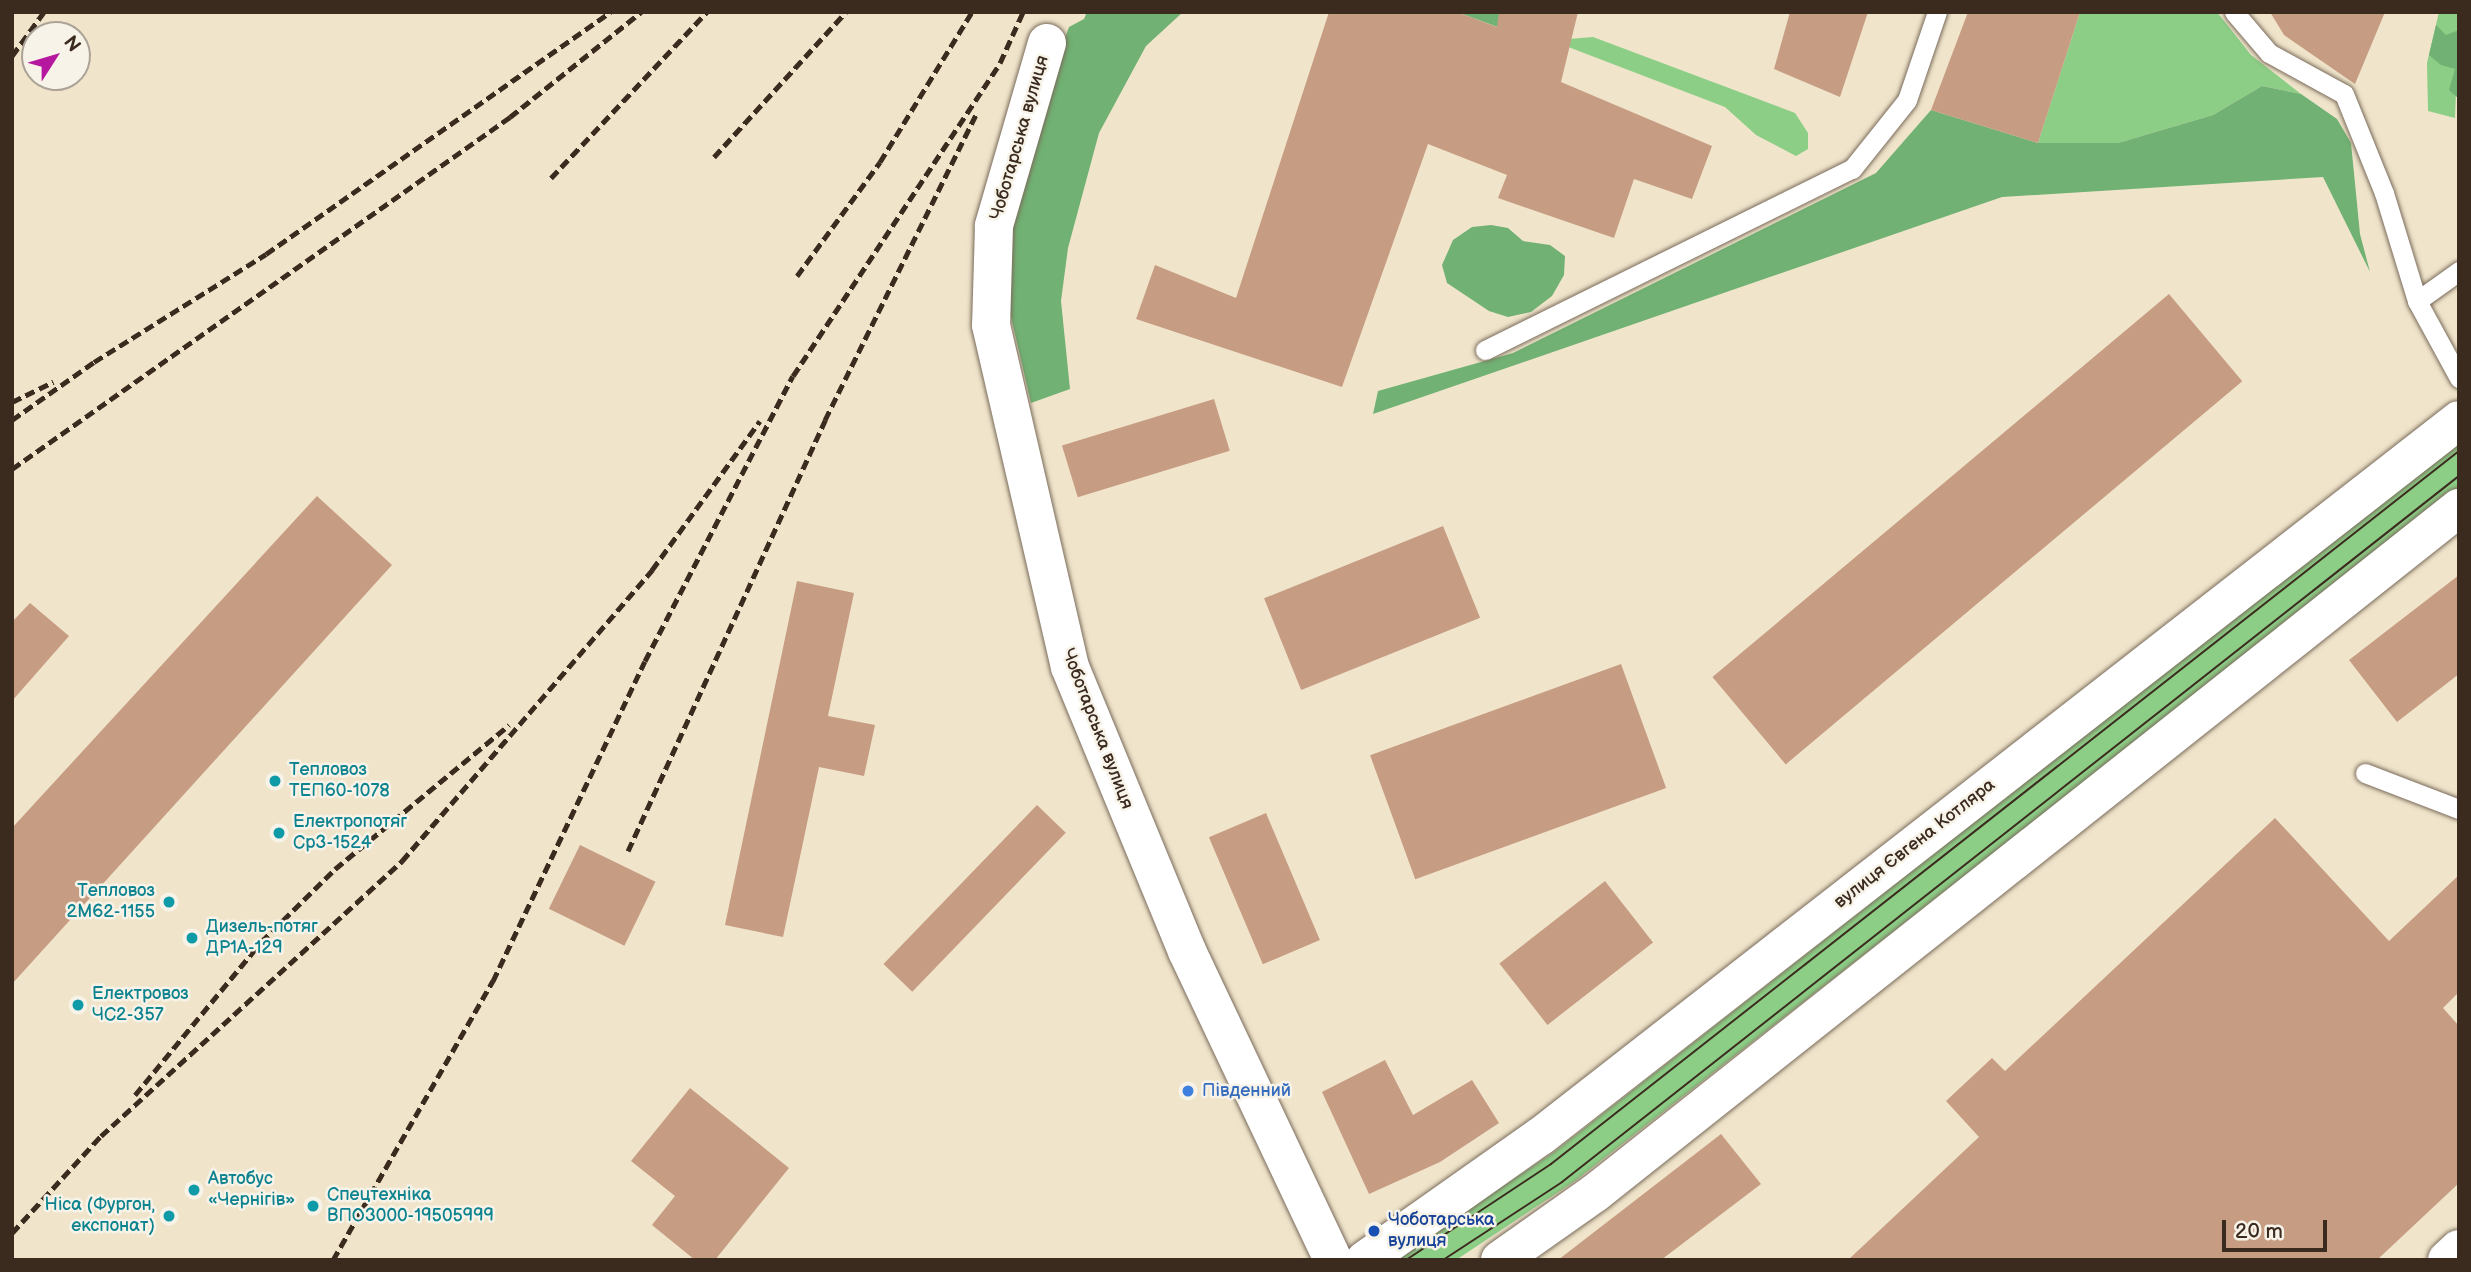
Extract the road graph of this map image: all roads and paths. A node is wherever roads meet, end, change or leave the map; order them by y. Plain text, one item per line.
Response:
1 (1937, 12) edge
2 (2234, 12) edge
3 (1047, 43) dead end
4 (2459, 271) edge
5 (2417, 301) junction
6 (1485, 350) dead end
7 (2459, 378) edge
8 (2459, 420) edge
9 (2459, 508) edge
10 (2365, 773) dead end
11 (2459, 809) edge
12 (2459, 1249) edge
13 (1333, 1260) edge
14 (1365, 1260) edge
15 (1500, 1260) edge
16 (2447, 1260) edge

1 - 6 lane
2 - 5 lane
3 - 13 main road, Чоботарська вулиця
4 - 5 lane
5 - 7 lane
8 - 14 main road, вулиця Євгена Котляра
9 - 15 main road
10 - 11 lane
12 - 16 main road

